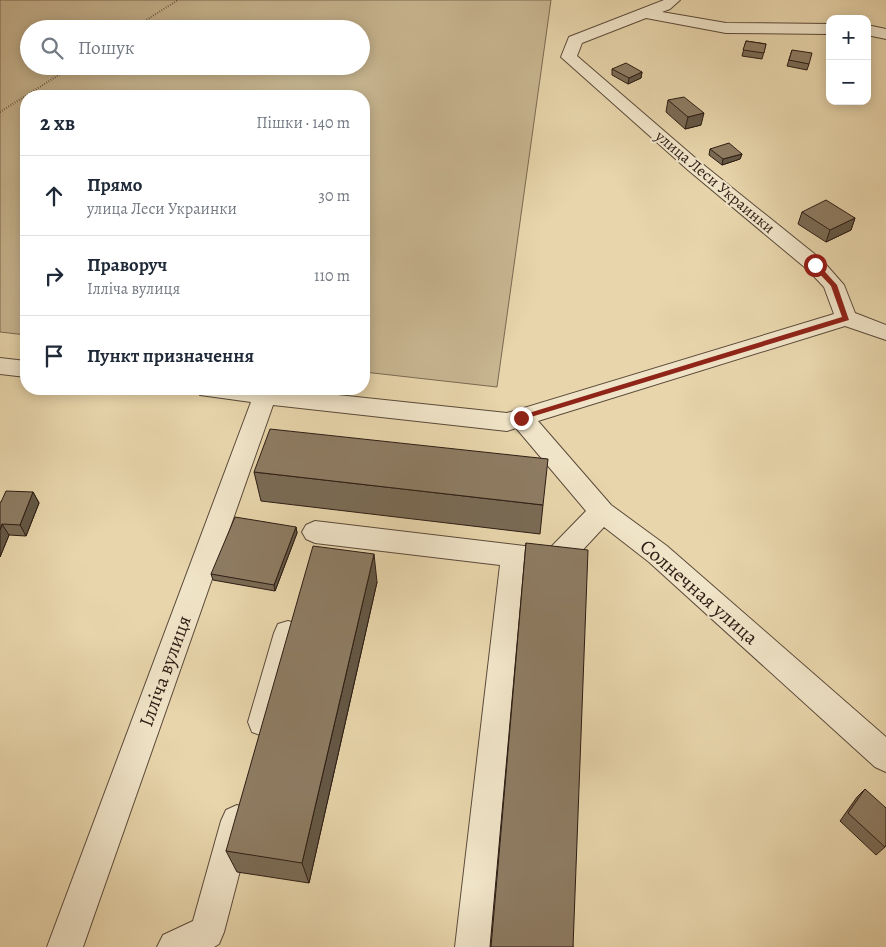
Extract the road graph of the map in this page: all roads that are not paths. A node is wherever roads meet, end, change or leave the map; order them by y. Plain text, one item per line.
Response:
1 (673, 0) edge
2 (646, 14) junction
3 (826, 29) edge
4 (871, 31) edge
5 (886, 34) edge
6 (846, 318) junction
7 (886, 333) edge
8 (0, 366) edge
9 (20, 368) edge
10 (265, 395) joint
11 (521, 418) junction
12 (602, 512) junction
13 (315, 532) dead end
14 (514, 556) junction
15 (288, 633) edge
16 (256, 748) edge
17 (886, 757) edge
18 (243, 797) edge
19 (65, 947) edge
20 (175, 947) edge
21 (472, 947) edge

1 - 2 street
2 - 3 street
2 - 6 street, улица Леси Украинки
4 - 5 street
6 - 7 street
6 - 11 street
8 - 9 street
10 - 11 street
10 - 19 street, Ілліча вулиця
11 - 12 street, Солнечная улица
12 - 14 street
12 - 17 street, Солнечная улица
13 - 14 street
14 - 21 street
15 - 16 street
18 - 20 street

